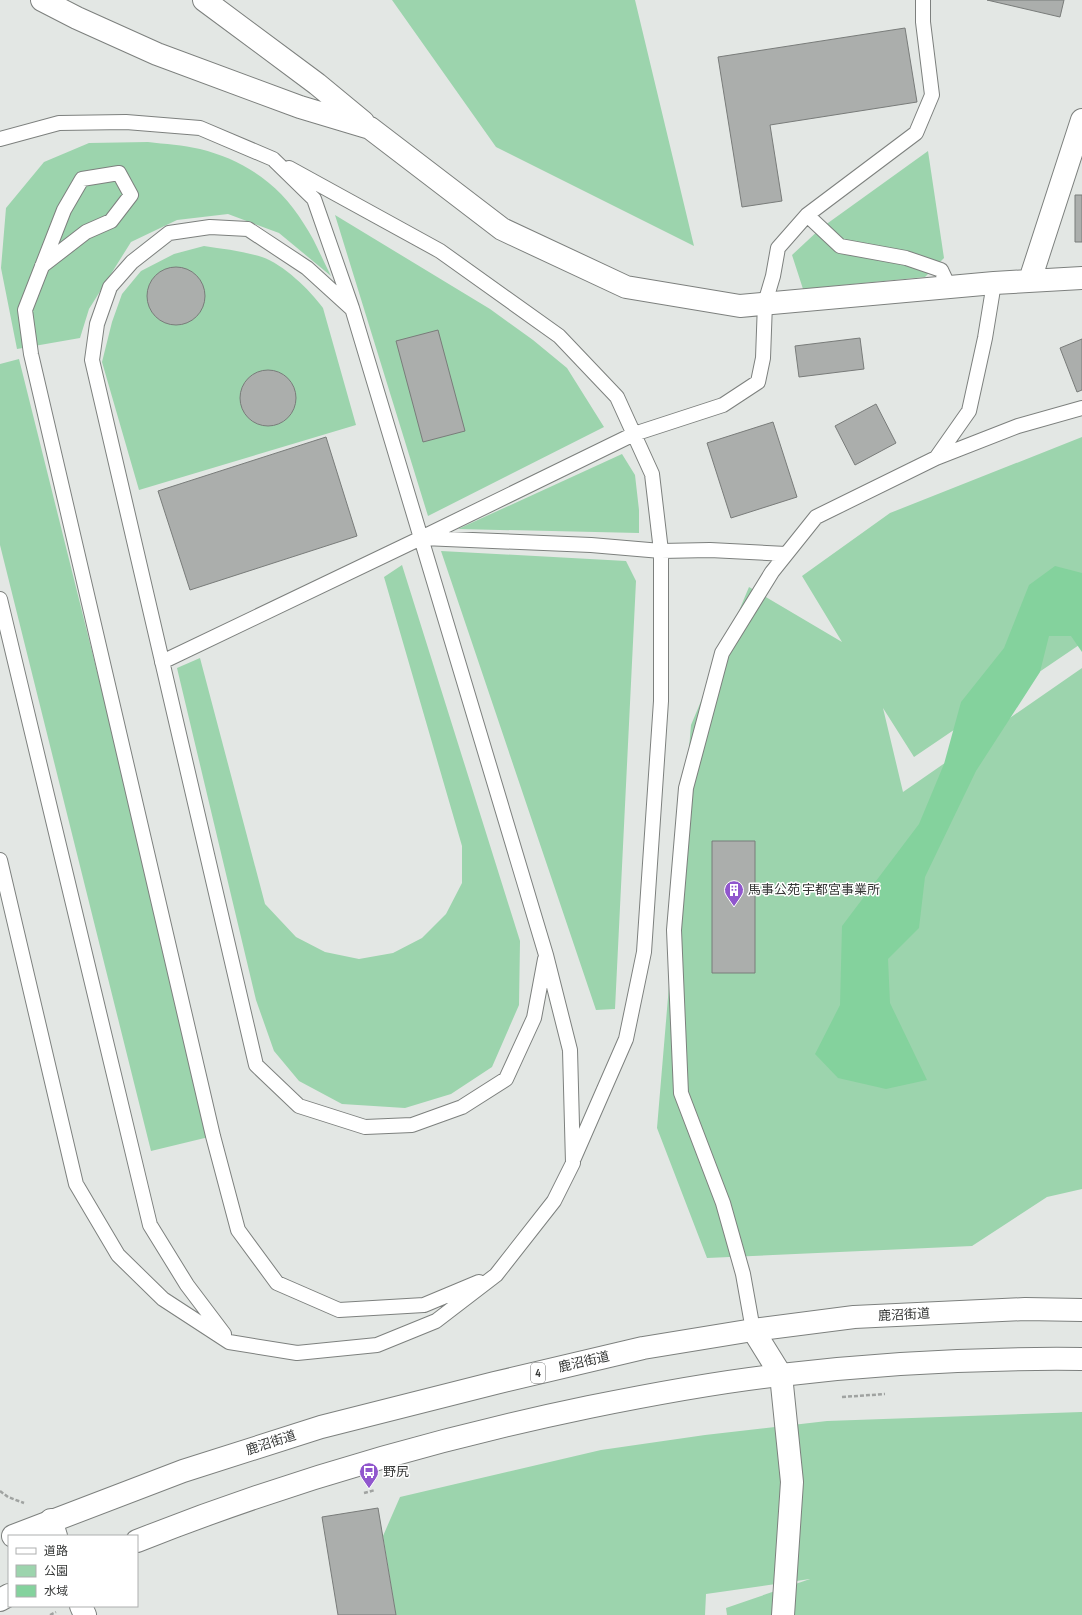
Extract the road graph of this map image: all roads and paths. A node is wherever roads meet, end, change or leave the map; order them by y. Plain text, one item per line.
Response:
1 (42, 0) edge
2 (204, 0) edge
3 (923, 0) edge
4 (1082, 120) edge
5 (370, 128) junction
6 (0, 139) edge
7 (273, 159) junction
8 (807, 215) junction
9 (42, 266) junction
10 (1082, 278) edge
11 (1030, 280) junction
12 (994, 282) junction
13 (949, 287) junction
14 (765, 304) junction
15 (352, 308) junction
16 (1082, 408) edge
17 (634, 434) junction
18 (936, 458) junction
19 (421, 538) junction
20 (661, 550) junction
21 (786, 554) junction
22 (0, 599) edge
23 (162, 662) junction
24 (0, 860) edge
25 (546, 955) junction
26 (572, 1163) junction
27 (496, 1275) junction
28 (1082, 1310) edge
29 (753, 1330) junction
30 (229, 1342) junction
31 (1082, 1359) edge
32 (780, 1375) junction
33 (887, 1394) dead end
34 (834, 1398) dead end
35 (379, 1488) dead end
36 (357, 1495) dead end
37 (53, 1528) edge
38 (18, 1535) edge
39 (138, 1541) edge
40 (783, 1615) edge

1 - 5 main road
2 - 5 main road
3 - 8 lane
4 - 11 main road
5 - 14 main road
6 - 7 lane
7 - 15 lane
7 - 17 lane
8 - 13 lane
8 - 14 lane
9 - 9 lane
9 - 27 lane
10 - 11 main road
11 - 12 main road
12 - 13 main road
12 - 18 lane
13 - 14 main road
14 - 17 lane
15 - 19 lane
15 - 23 lane
16 - 18 lane
17 - 19 lane
17 - 20 lane
18 - 21 lane
19 - 20 lane
19 - 23 lane
19 - 25 lane
20 - 21 lane
20 - 26 lane
21 - 29 lane
22 - 30 lane
23 - 25 lane
24 - 30 lane
25 - 26 lane
26 - 27 lane
27 - 30 lane
28 - 29 main road, 鹿沼街道 / 4
29 - 32 main road
29 - 37 main road, 鹿沼街道 / 4
31 - 32 main road
32 - 39 main road
32 - 40 main road
33 - 34 path
35 - 36 path
37 - 38 main road, 鹿沼街道 / 4

